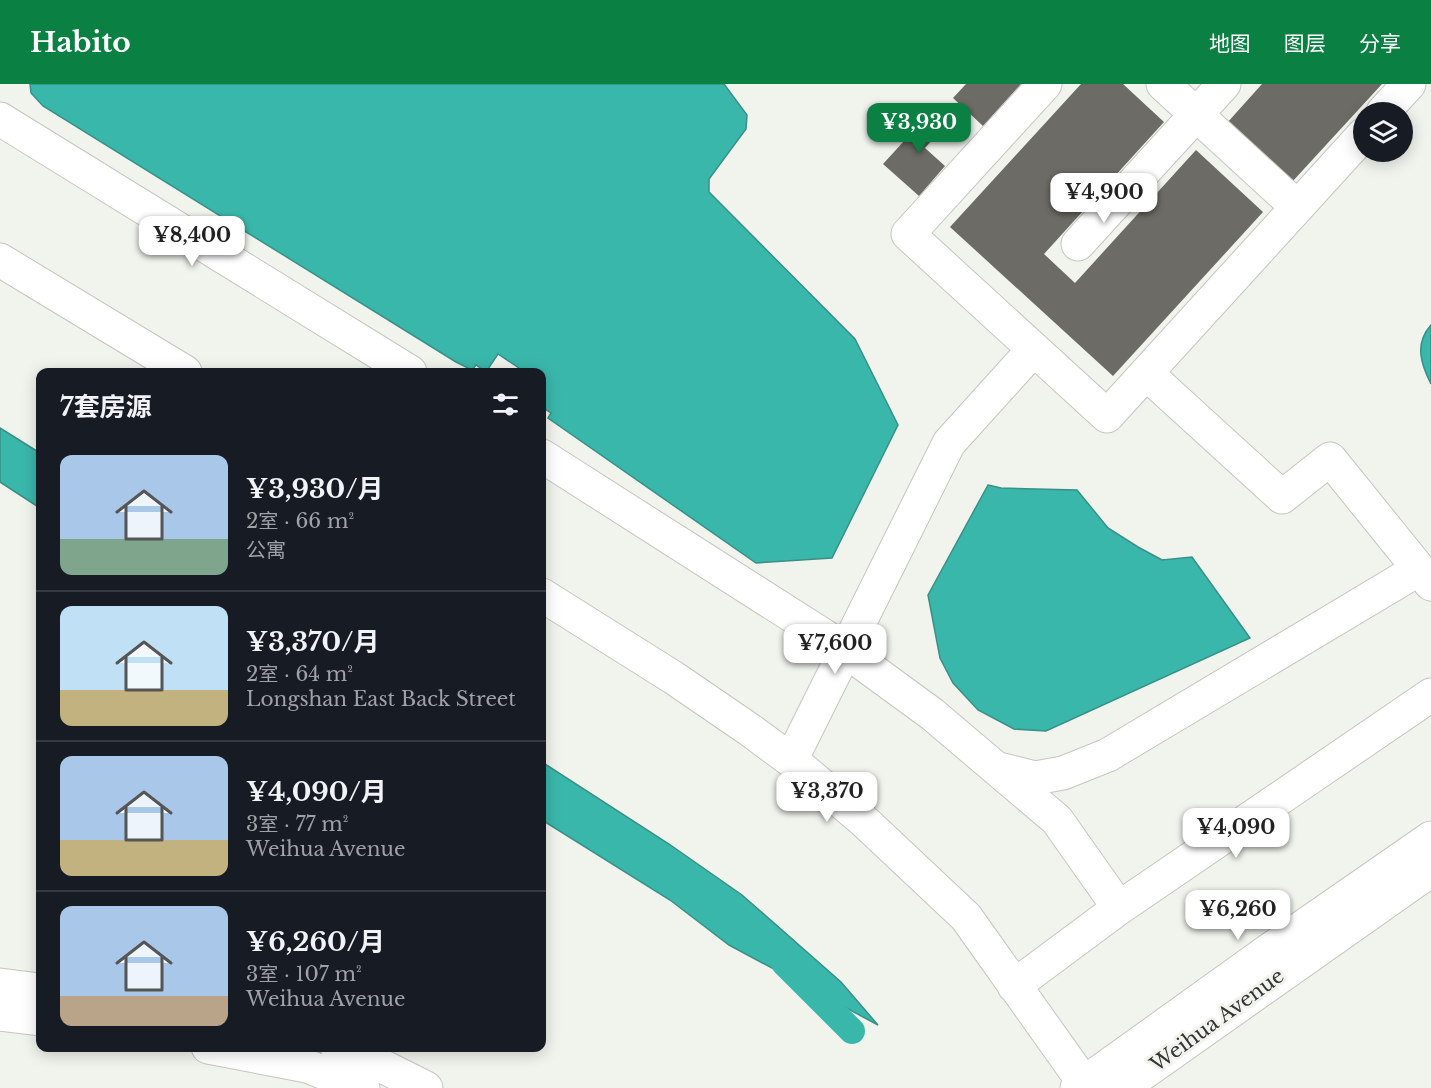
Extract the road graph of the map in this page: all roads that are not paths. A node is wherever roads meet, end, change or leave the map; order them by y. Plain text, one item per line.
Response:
1 (1045, 84) edge
2 (1163, 84) edge
3 (1224, 84) edge
4 (1409, 84) edge
5 (1392, 102) edge
6 (1196, 114) junction
7 (0, 119) edge
8 (1353, 146) edge
9 (1297, 207) junction
10 (1077, 244) dead end
11 (0, 260) edge
12 (1034, 350) junction
13 (178, 368) edge
14 (404, 368) edge
15 (1146, 373) junction
16 (546, 459) edge
17 (1425, 576) edge
18 (546, 598) edge
19 (845, 651) junction
20 (1431, 695) edge
21 (790, 760) junction
22 (997, 769) junction
23 (1431, 838) edge
24 (1431, 870) edge
25 (1119, 908) junction
26 (0, 985) edge
27 (1014, 986) junction
28 (36, 990) edge
29 (0, 1014) edge
30 (36, 1018) edge
31 (234, 1052) edge
32 (350, 1052) edge
33 (1080, 1086) edge
34 (363, 1088) edge
35 (426, 1088) edge
36 (1122, 1088) edge

1 - 12 street
2 - 6 street
3 - 6 street
4 - 5 street
6 - 9 street
6 - 10 street
7 - 14 street
8 - 9 street
9 - 15 street
11 - 13 street
12 - 15 street
12 - 19 street
15 - 17 street
16 - 19 street
17 - 22 street
18 - 21 street
19 - 21 street
19 - 22 street
20 - 25 street
21 - 27 street
22 - 25 street
23 - 33 street, Weihua Avenue
24 - 36 street, Weihua Avenue
25 - 27 street
26 - 28 street
27 - 33 street
29 - 30 street
31 - 34 street
32 - 35 street

